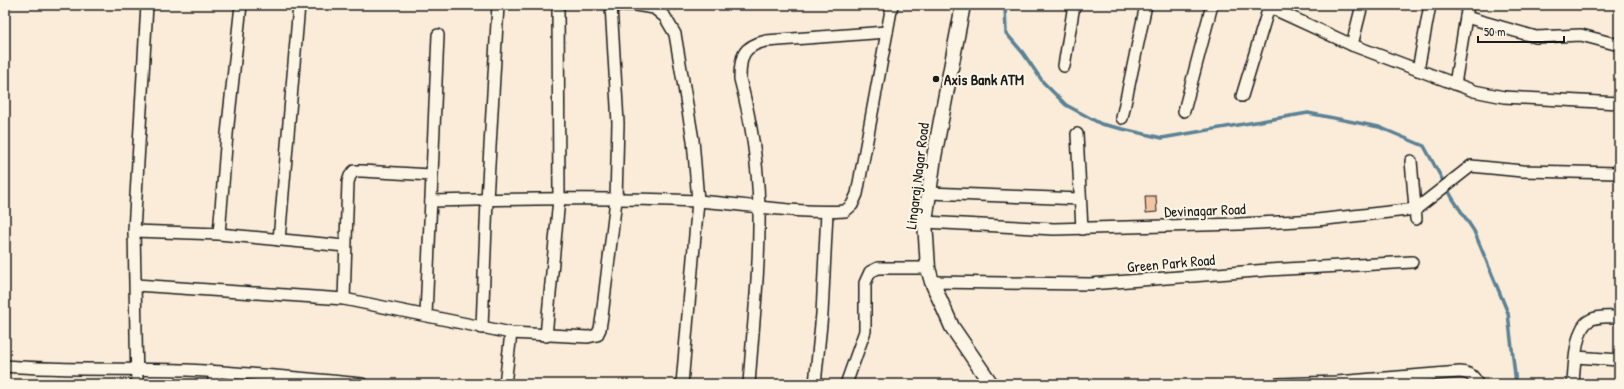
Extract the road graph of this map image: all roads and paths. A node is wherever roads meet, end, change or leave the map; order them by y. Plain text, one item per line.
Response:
1 (147, 5) edge
2 (241, 5) edge
3 (299, 5) edge
4 (498, 5) edge
5 (558, 5) edge
6 (611, 5) edge
7 (892, 5) edge
8 (963, 5) edge
9 (1074, 5) edge
10 (1146, 5) edge
11 (1212, 5) edge
12 (1362, 5) edge
13 (1430, 5) edge
14 (1468, 5) edge
15 (1267, 6) edge
16 (1466, 17) junction
17 (887, 32) junction
18 (438, 35) dead end
19 (1619, 44) edge
20 (1352, 45) junction
21 (1064, 66) dead end
22 (1418, 70) junction
23 (1455, 84) junction
24 (1242, 96) dead end
25 (1619, 103) edge
26 (1184, 111) dead end
27 (1122, 118) dead end
28 (1077, 134) dead end
29 (1411, 161) dead end
30 (1619, 173) edge
31 (432, 175) junction
32 (929, 193) junction
33 (559, 199) junction
34 (1080, 199) junction
35 (487, 200) junction
36 (616, 200) junction
37 (431, 201) junction
38 (698, 201) junction
39 (759, 207) junction
40 (827, 212) junction
41 (1416, 214) junction
42 (925, 222) junction
43 (1082, 229) junction
44 (134, 231) junction
45 (220, 234) junction
46 (279, 240) junction
47 (345, 246) junction
48 (1412, 262) dead end
49 (928, 268) junction
50 (932, 282) junction
51 (136, 285) junction
52 (344, 300) junction
53 (426, 315) junction
54 (1619, 317) edge
55 (482, 328) junction
56 (511, 333) junction
57 (546, 336) junction
58 (1576, 358) junction
59 (1619, 360) edge
60 (5, 366) edge
61 (137, 369) junction
62 (214, 372) junction
63 (1318, 383) edge
64 (137, 384) edge
65 (214, 384) edge
66 (362, 384) edge
67 (505, 384) edge
68 (682, 384) edge
69 (749, 384) edge
70 (815, 384) edge
71 (846, 384) edge
72 (991, 384) edge
73 (1278, 384) edge
74 (1476, 384) edge
75 (1573, 384) edge

1 - 44 street
2 - 45 street
3 - 46 street
4 - 35 street
5 - 33 street
6 - 36 street
6 - 38 street
7 - 17 street
8 - 32 street, Lingaraj Nagar Road
9 - 21 street
10 - 27 street
11 - 26 street
12 - 20 street
13 - 22 street
14 - 16 street
15 - 20 street
15 - 24 street
16 - 19 street
16 - 23 street
17 - 39 street
17 - 40 street
18 - 31 street
20 - 22 street
22 - 23 street
23 - 25 street
28 - 34 street
29 - 41 street
30 - 41 street
31 - 37 street
31 - 47 street
32 - 34 street
32 - 42 street, Lingaraj Nagar Road
33 - 35 street
33 - 36 street
33 - 57 street
34 - 43 street
35 - 37 street
35 - 55 street
36 - 38 street
36 - 57 street
37 - 53 street
38 - 39 street
38 - 68 street
39 - 40 street
39 - 69 street
40 - 70 street
41 - 43 street, Devinagar Road
42 - 43 street, Devinagar Road
42 - 49 street, Lingaraj Nagar Road
44 - 45 street
44 - 51 street
45 - 46 street
46 - 47 street
47 - 52 street
48 - 50 street, Green Park Road
49 - 50 street, Lingaraj Nagar Road
49 - 71 street
50 - 72 street, Lingaraj Nagar Road
51 - 52 street
51 - 61 street
52 - 53 street
53 - 55 street
54 - 58 street
55 - 56 street
56 - 57 street
56 - 67 street
58 - 59 street
58 - 75 street
60 - 61 street
61 - 62 street
61 - 64 street
62 - 65 street
62 - 66 street
63 - 73 street
63 - 74 street

